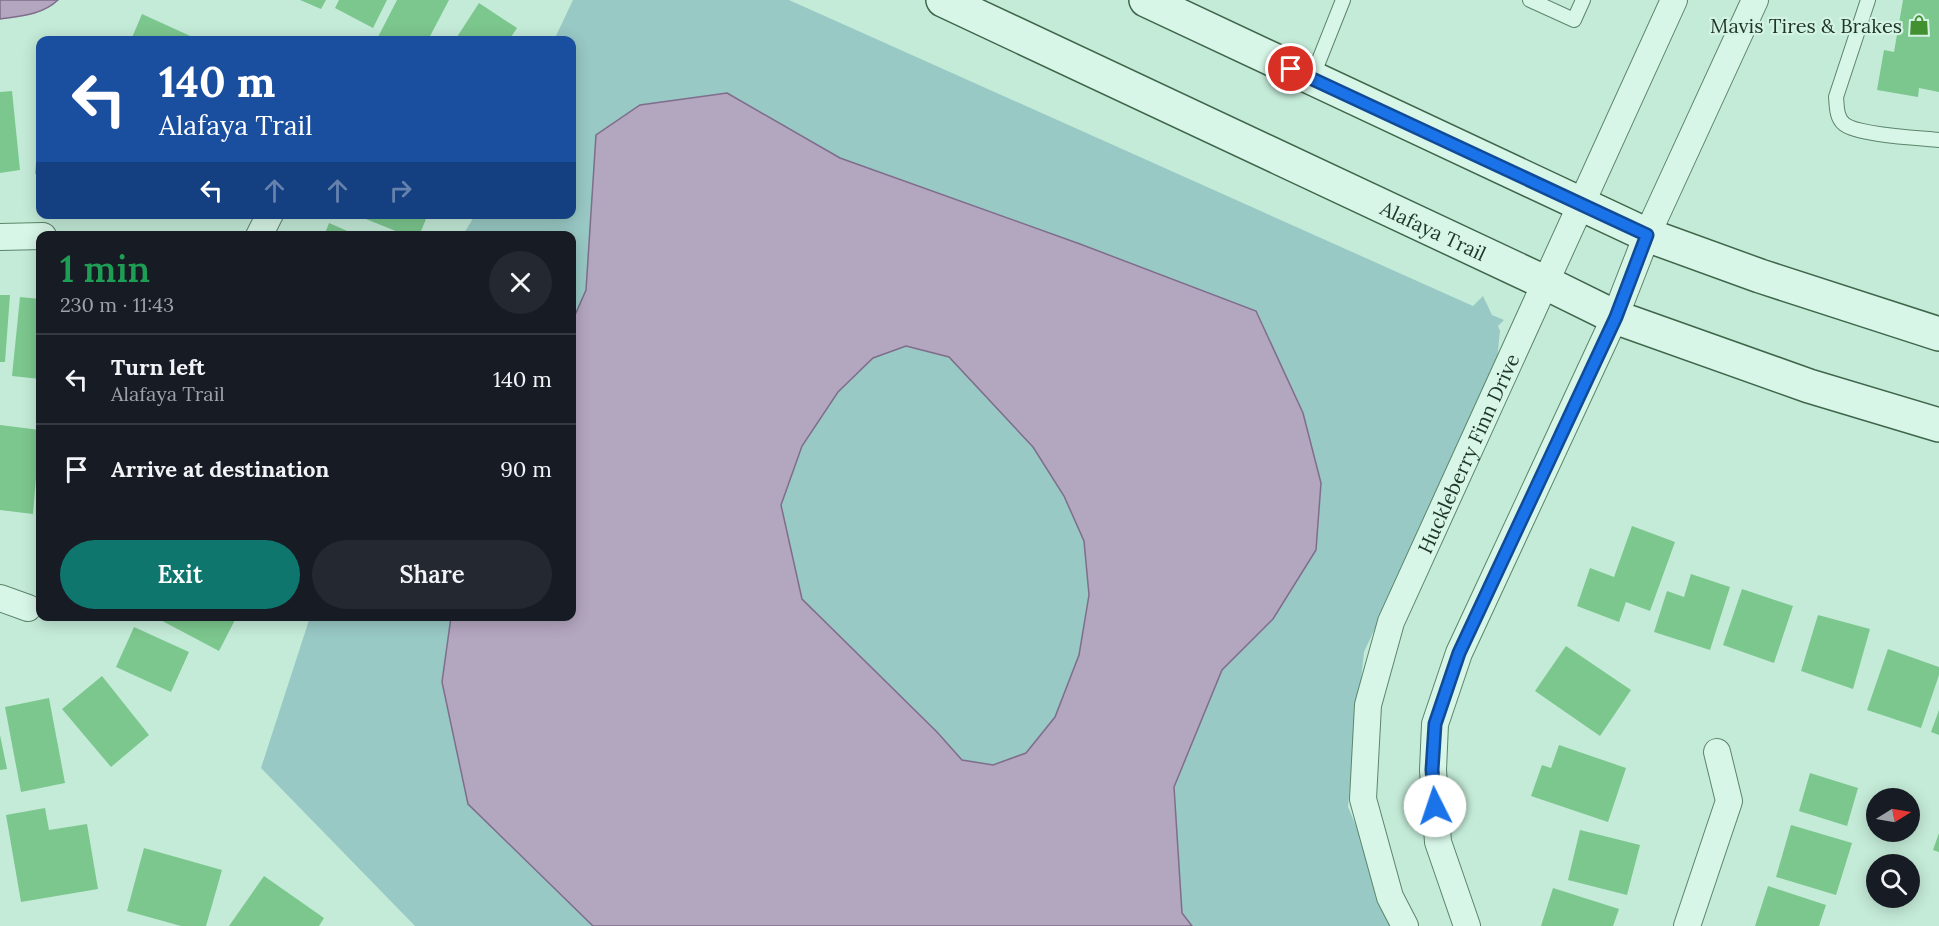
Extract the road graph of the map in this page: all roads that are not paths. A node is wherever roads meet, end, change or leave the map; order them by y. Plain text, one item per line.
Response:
1 (943, 0) edge
2 (1146, 0) edge
3 (1343, 0) edge
4 (1530, 0) edge
5 (1583, 0) edge
6 (1674, 0) edge
7 (1755, 0) edge
8 (1868, 0) edge
9 (1312, 78) junction
10 (1939, 140) edge
11 (1580, 204) junction
12 (1647, 235) junction
13 (36, 236) edge
14 (0, 237) edge
15 (1544, 282) junction
16 (1616, 317) junction
17 (1939, 334) edge
18 (1939, 425) edge
19 (0, 598) edge
20 (28, 608) dead end
21 (1717, 752) dead end
22 (1406, 926) edge
23 (1467, 926) edge
24 (1688, 926) edge

1 - 15 main road, Alafaya Trail
2 - 9 main road
3 - 9 lane
4 - 5 lane
6 - 11 street, Huckleberry Finn Drive
7 - 12 street
8 - 10 lane
9 - 11 main road
11 - 12 main road
11 - 15 street, Huckleberry Finn Drive
12 - 16 street
12 - 17 main road
13 - 14 street
15 - 16 main road, Alafaya Trail
15 - 22 street, Huckleberry Finn Drive
16 - 18 main road, Alafaya Trail
16 - 23 street
19 - 20 street
21 - 24 street

